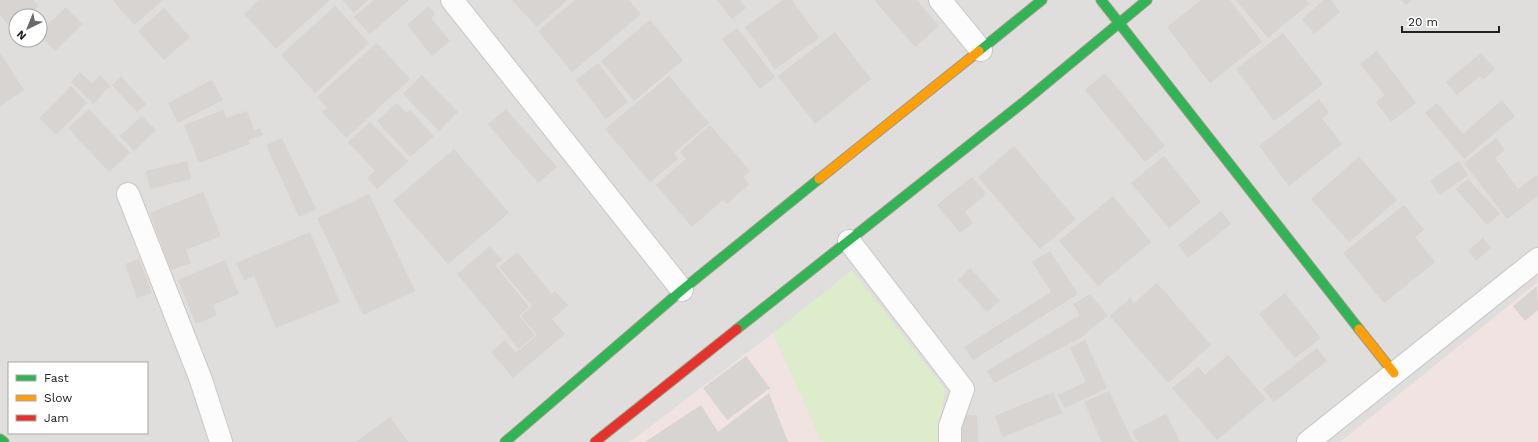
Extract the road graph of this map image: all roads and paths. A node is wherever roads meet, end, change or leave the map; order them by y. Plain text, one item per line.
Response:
1 (452, 0) edge
2 (940, 0) edge
3 (1042, 0) edge
4 (1101, 0) edge
5 (1147, 0) edge
6 (1119, 24) junction
7 (981, 50) junction
8 (128, 194) dead end
9 (849, 241) junction
10 (1538, 259) edge
11 (682, 290) junction
12 (1394, 373) junction
13 (0, 438) edge
14 (4, 442) edge
15 (221, 442) edge
16 (505, 442) edge
17 (595, 442) edge
18 (950, 442) edge
19 (1308, 442) edge

1 - 11 street
2 - 7 street
3 - 7 street
4 - 6 street
5 - 6 street
6 - 9 street
6 - 12 street
7 - 11 street
8 - 15 street
9 - 17 street
9 - 18 street
10 - 12 street
11 - 16 street
12 - 19 street
13 - 14 street

